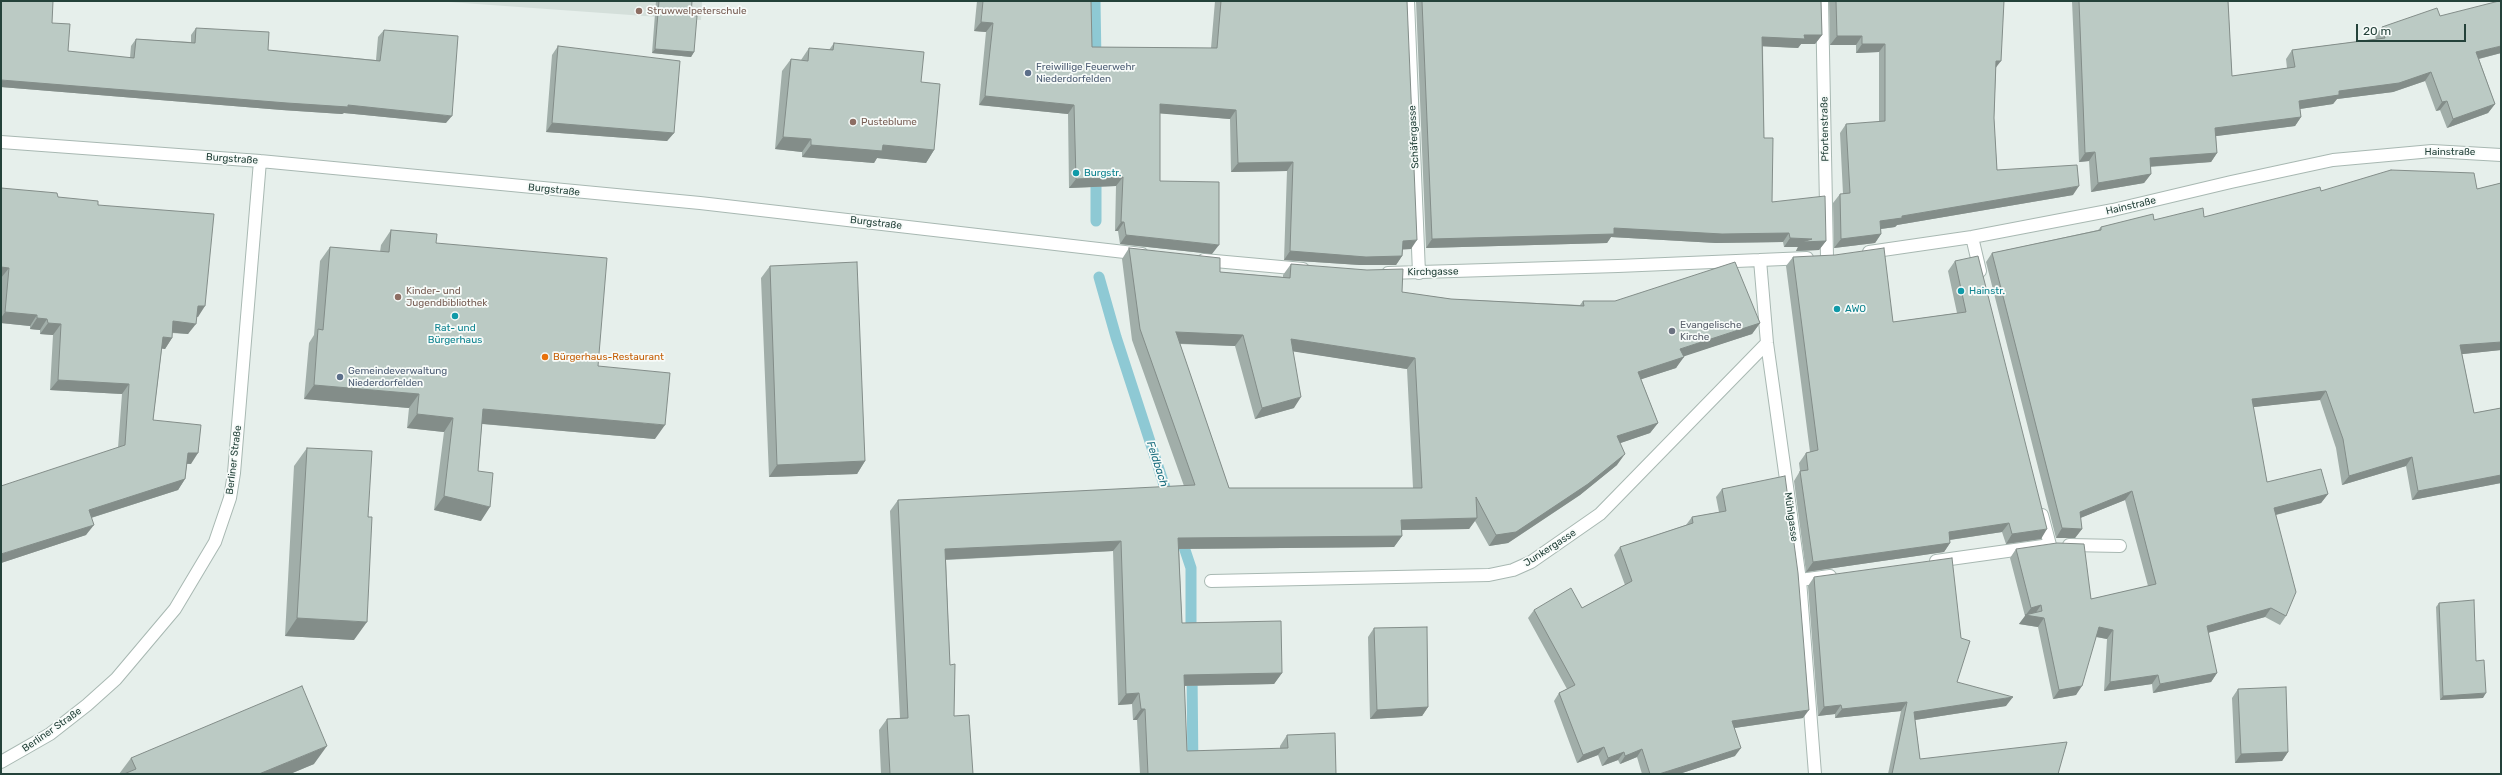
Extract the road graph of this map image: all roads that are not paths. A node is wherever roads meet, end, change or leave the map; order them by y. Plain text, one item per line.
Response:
1 (1408, 1) edge
2 (1822, 1) edge
3 (1, 142) edge
4 (2501, 155) edge
5 (260, 161) junction
6 (1972, 237) junction
7 (1856, 253) edge
8 (1152, 255) edge
9 (1842, 255) edge
10 (1827, 257) junction
11 (1191, 259) edge
12 (1760, 260) junction
13 (1314, 270) edge
14 (1375, 273) edge
15 (1419, 273) junction
16 (1983, 283) edge
17 (1767, 343) junction
18 (2040, 506) edge
19 (2050, 545) junction
20 (2120, 546) dead end
21 (1925, 563) edge
22 (1839, 575) edge
23 (1800, 580) junction
24 (1210, 582) dead end
25 (1, 762) edge
26 (1815, 774) edge

1 - 15 street, Schäfergasse
2 - 10 street, Pfortenstraße
3 - 5 street, Burgstraße
4 - 6 street, Hainstraße
5 - 8 street, Burgstraße
5 - 25 street, Berliner Straße
6 - 7 street, Hainstraße
6 - 16 street
9 - 10 street
10 - 12 street
11 - 13 street
12 - 15 street, Kirchgasse
12 - 17 street, Mühlgasse
14 - 15 street, Kirchgasse
17 - 23 street, Mühlgasse
17 - 24 street, Junkergasse
18 - 19 street
19 - 20 street
19 - 21 street
22 - 23 street
23 - 26 street, Mühlgasse

